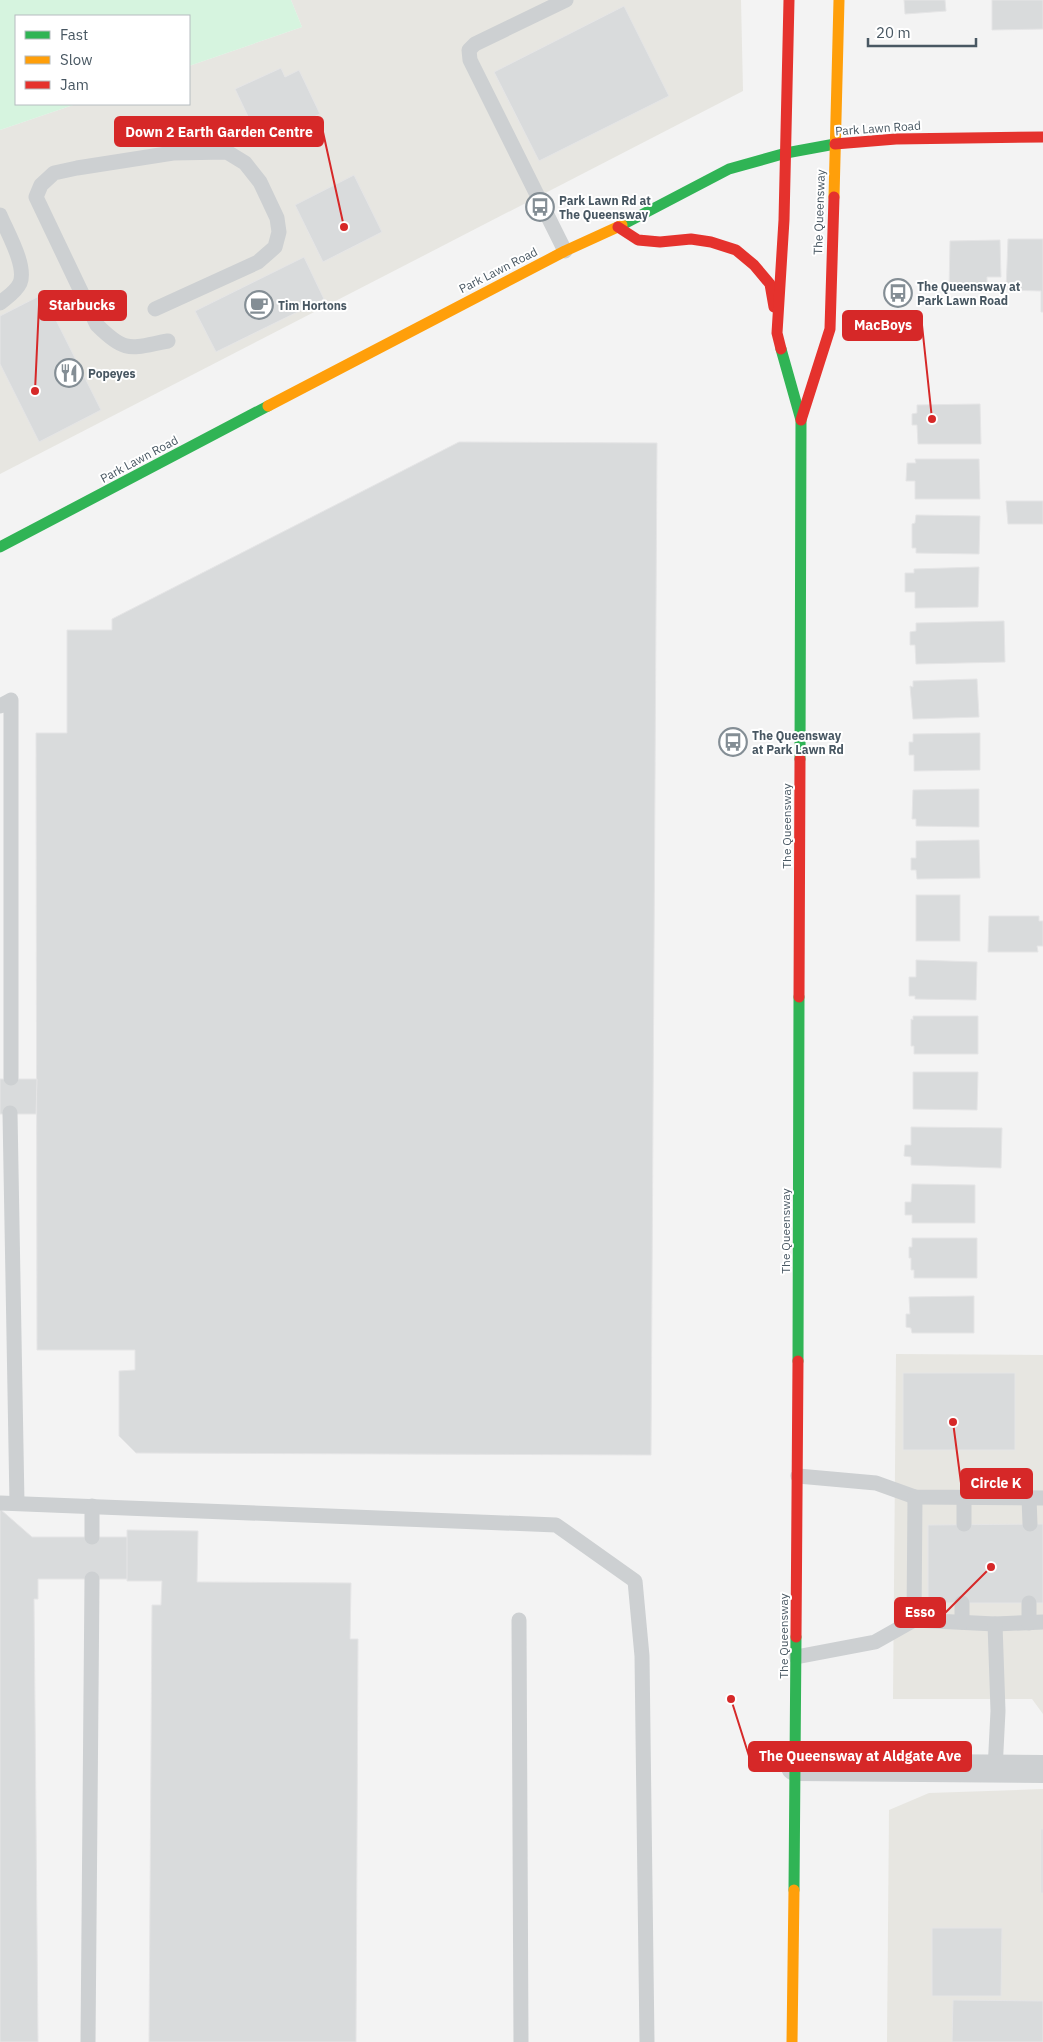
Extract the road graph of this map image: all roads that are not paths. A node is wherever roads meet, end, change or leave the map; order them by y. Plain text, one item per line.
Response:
1 (566, 0) edge
2 (790, 0) edge
3 (839, 0) edge
4 (1043, 137) edge
5 (835, 144) junction
6 (786, 153) junction
7 (0, 215) edge
8 (618, 226) junction
9 (565, 251) junction
10 (0, 303) edge
11 (155, 309) dead end
12 (777, 333) junction
13 (168, 341) dead end
14 (801, 420) junction
15 (0, 547) edge
16 (0, 706) edge
17 (10, 1078) dead end
18 (10, 1113) dead end
19 (798, 1476) junction
20 (915, 1496) junction
21 (964, 1498) junction
22 (1036, 1498) edge
23 (0, 1503) edge
24 (17, 1503) junction
25 (92, 1506) junction
26 (964, 1524) dead end
27 (1030, 1524) dead end
28 (92, 1538) dead end
29 (92, 1579) dead end
30 (962, 1603) dead end
31 (1029, 1603) dead end
32 (520, 1620) dead end
33 (914, 1620) junction
34 (962, 1622) junction
35 (1036, 1622) edge
36 (995, 1624) junction
37 (796, 1657) junction
38 (795, 1767) junction
39 (995, 1770) junction
40 (1043, 1770) edge
41 (88, 2042) edge
42 (521, 2042) edge
43 (647, 2042) edge
44 (792, 2042) edge

1 - 9 lane
2 - 6 main road, The Queensway
3 - 5 main road, The Queensway
4 - 5 main road, Park Lawn Road
5 - 6 main road, Park Lawn Road
5 - 14 main road, The Queensway
6 - 8 main road, Park Lawn Road
6 - 12 main road, The Queensway
7 - 10 lane
8 - 9 main road, Park Lawn Road
8 - 12 main road
9 - 15 main road, Park Lawn Road
11 - 13 lane
12 - 14 main road, The Queensway
14 - 19 main road, The Queensway
16 - 17 lane
18 - 24 lane
19 - 20 lane
19 - 37 main road, The Queensway
20 - 21 lane
20 - 33 lane
21 - 22 lane
21 - 26 lane
22 - 27 lane
23 - 24 lane
24 - 25 lane
25 - 28 lane
25 - 43 lane
29 - 41 lane
30 - 34 lane
31 - 35 lane
32 - 42 lane
33 - 34 lane
33 - 37 lane
34 - 36 lane
35 - 36 lane
36 - 39 lane
37 - 38 main road, The Queensway
38 - 39 street
38 - 44 main road, The Queensway
39 - 40 street

